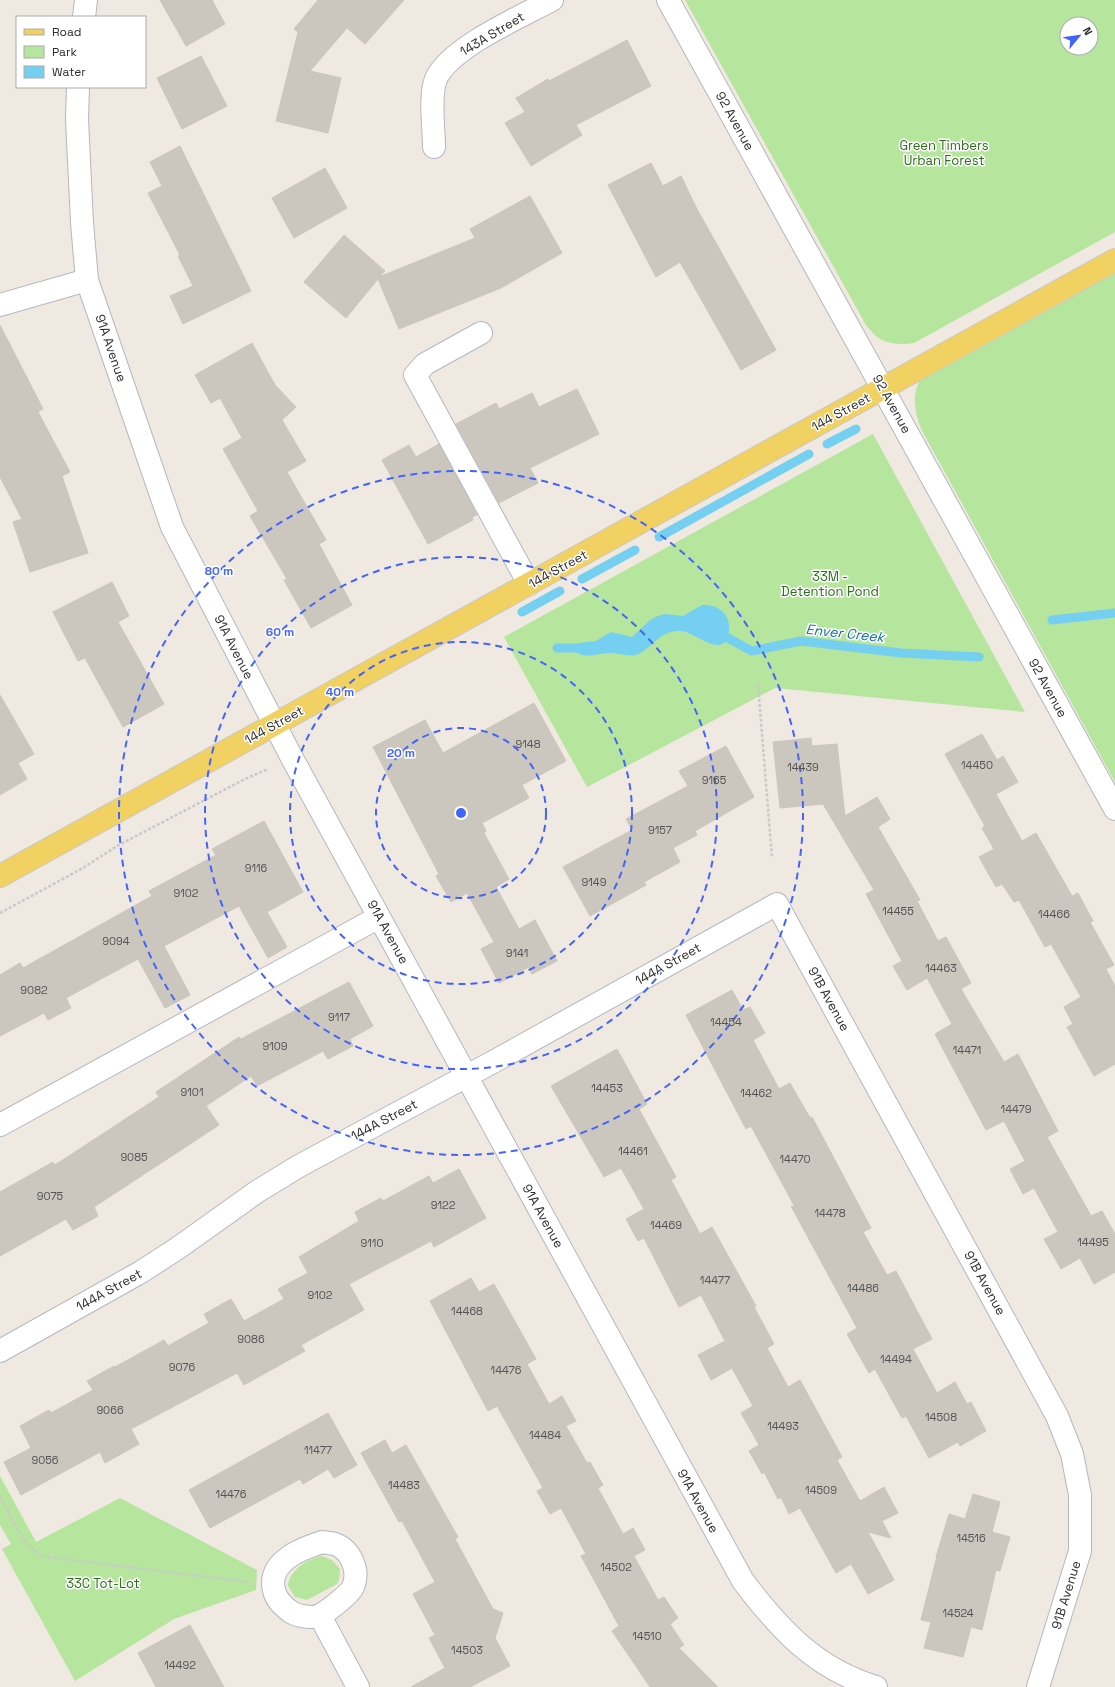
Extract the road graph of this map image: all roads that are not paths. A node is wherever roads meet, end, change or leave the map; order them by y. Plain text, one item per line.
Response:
1 (86, 0) edge
2 (552, 0) edge
3 (668, 0) edge
4 (84, 16) edge
5 (78, 88) edge
6 (434, 146) dead end
7 (1115, 260) edge
8 (87, 280) junction
9 (0, 305) edge
10 (481, 333) dead end
11 (884, 389) junction
12 (529, 584) junction
13 (274, 725) junction
14 (1115, 809) edge
15 (0, 876) edge
16 (777, 904) joint
17 (379, 917) junction
18 (467, 1076) junction
19 (0, 1125) edge
20 (0, 1351) edge
21 (320, 1616) junction
22 (358, 1687) edge
23 (876, 1687) edge
24 (1038, 1687) edge

1 - 4 street
2 - 6 street, 143A Street
3 - 11 street, 92 Avenue
5 - 8 street, 91A Avenue
7 - 11 main road, 144 Street
8 - 9 street
8 - 13 street, 91A Avenue
10 - 12 street
11 - 12 main road, 144 Street
11 - 14 street, 92 Avenue
12 - 13 main road, 144 Street
13 - 15 main road, 144 Street
13 - 17 street, 91A Avenue
16 - 18 street, 144A Street
16 - 24 street, 91B Avenue
17 - 18 street, 91A Avenue
17 - 19 street
18 - 20 street, 144A Street
18 - 23 street, 91A Avenue
21 - 21 street
21 - 22 street

